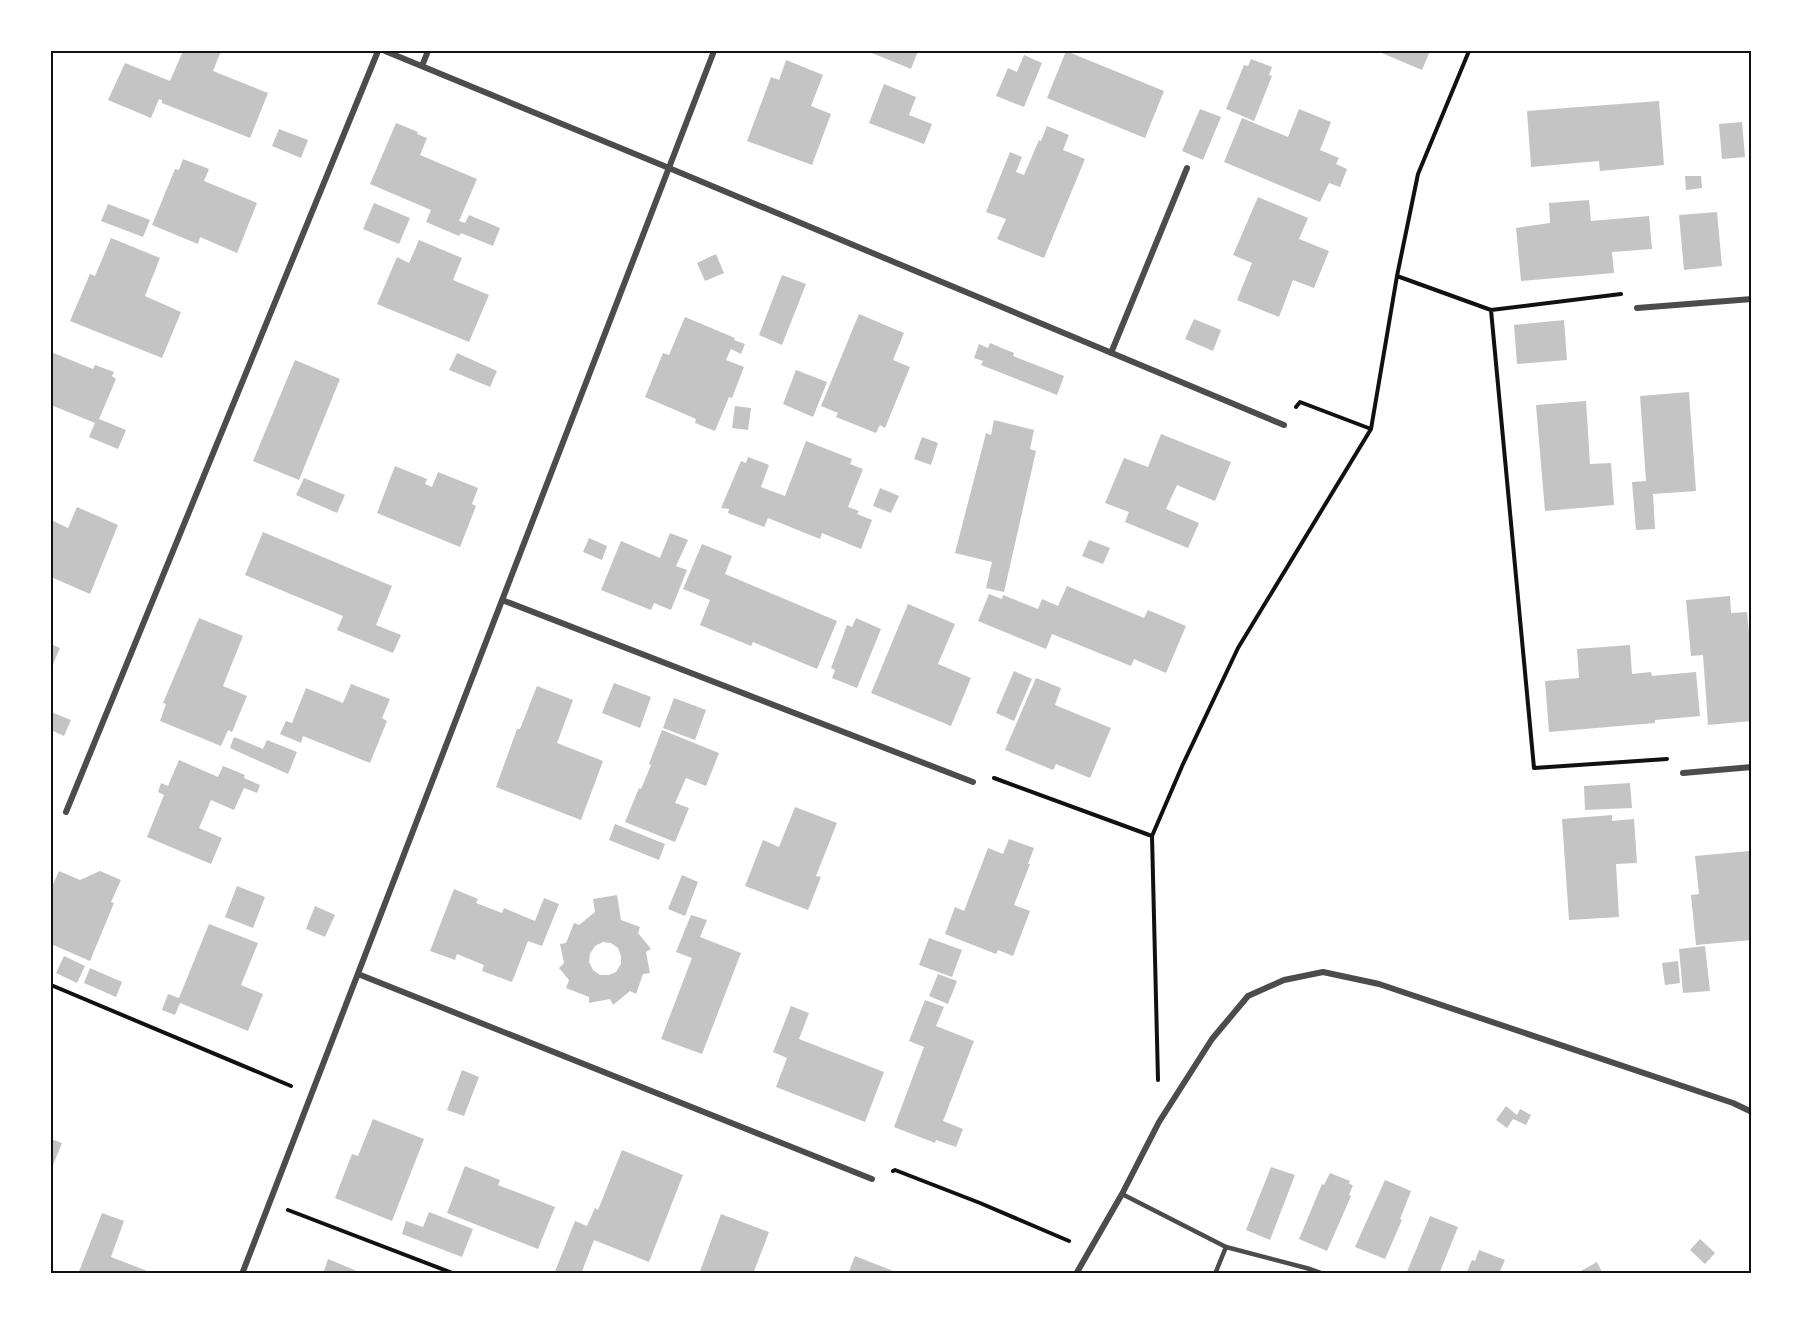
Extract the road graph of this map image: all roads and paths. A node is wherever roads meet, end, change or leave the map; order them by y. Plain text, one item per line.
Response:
1 (378, 51) edge
2 (385, 51) edge
3 (428, 51) edge
4 (714, 51) edge
5 (1469, 51) edge
6 (422, 66) junction
7 (669, 168) junction
8 (1187, 168) dead end
9 (1398, 276) junction
10 (1752, 299) edge
11 (1637, 308) joint
12 (1491, 310) junction
13 (1111, 353) junction
14 (1284, 425) joint
15 (1371, 429) junction
16 (502, 600) junction
17 (1752, 768) edge
18 (1683, 773) joint
19 (973, 782) joint
20 (66, 812) dead end
21 (1152, 836) junction
22 (358, 974) junction
23 (51, 985) edge
24 (1158, 1081) dead end
25 (311, 1095) junction
26 (1752, 1112) edge
27 (872, 1179) joint
28 (1122, 1194) junction
29 (269, 1203) junction
30 (1226, 1247) junction
31 (1090, 1250) junction
32 (242, 1274) edge
33 (455, 1274) edge
34 (1076, 1274) edge
35 (1215, 1274) edge
36 (1324, 1274) edge

1 - 20 street
2 - 6 street
3 - 6 street
4 - 7 street
5 - 9 path
6 - 7 street
7 - 13 street
7 - 16 street
8 - 13 street
9 - 12 path
9 - 15 path
10 - 11 street
11 - 12 path
12 - 18 path
13 - 14 street
14 - 15 path
15 - 21 path
16 - 19 street
16 - 22 street
17 - 18 street
19 - 21 path
21 - 24 path
22 - 25 street
22 - 27 street
23 - 25 path
25 - 29 street
26 - 28 street
27 - 31 path
28 - 30 lane
28 - 31 street
29 - 32 street
29 - 33 path
30 - 35 lane
30 - 36 lane
31 - 34 street

